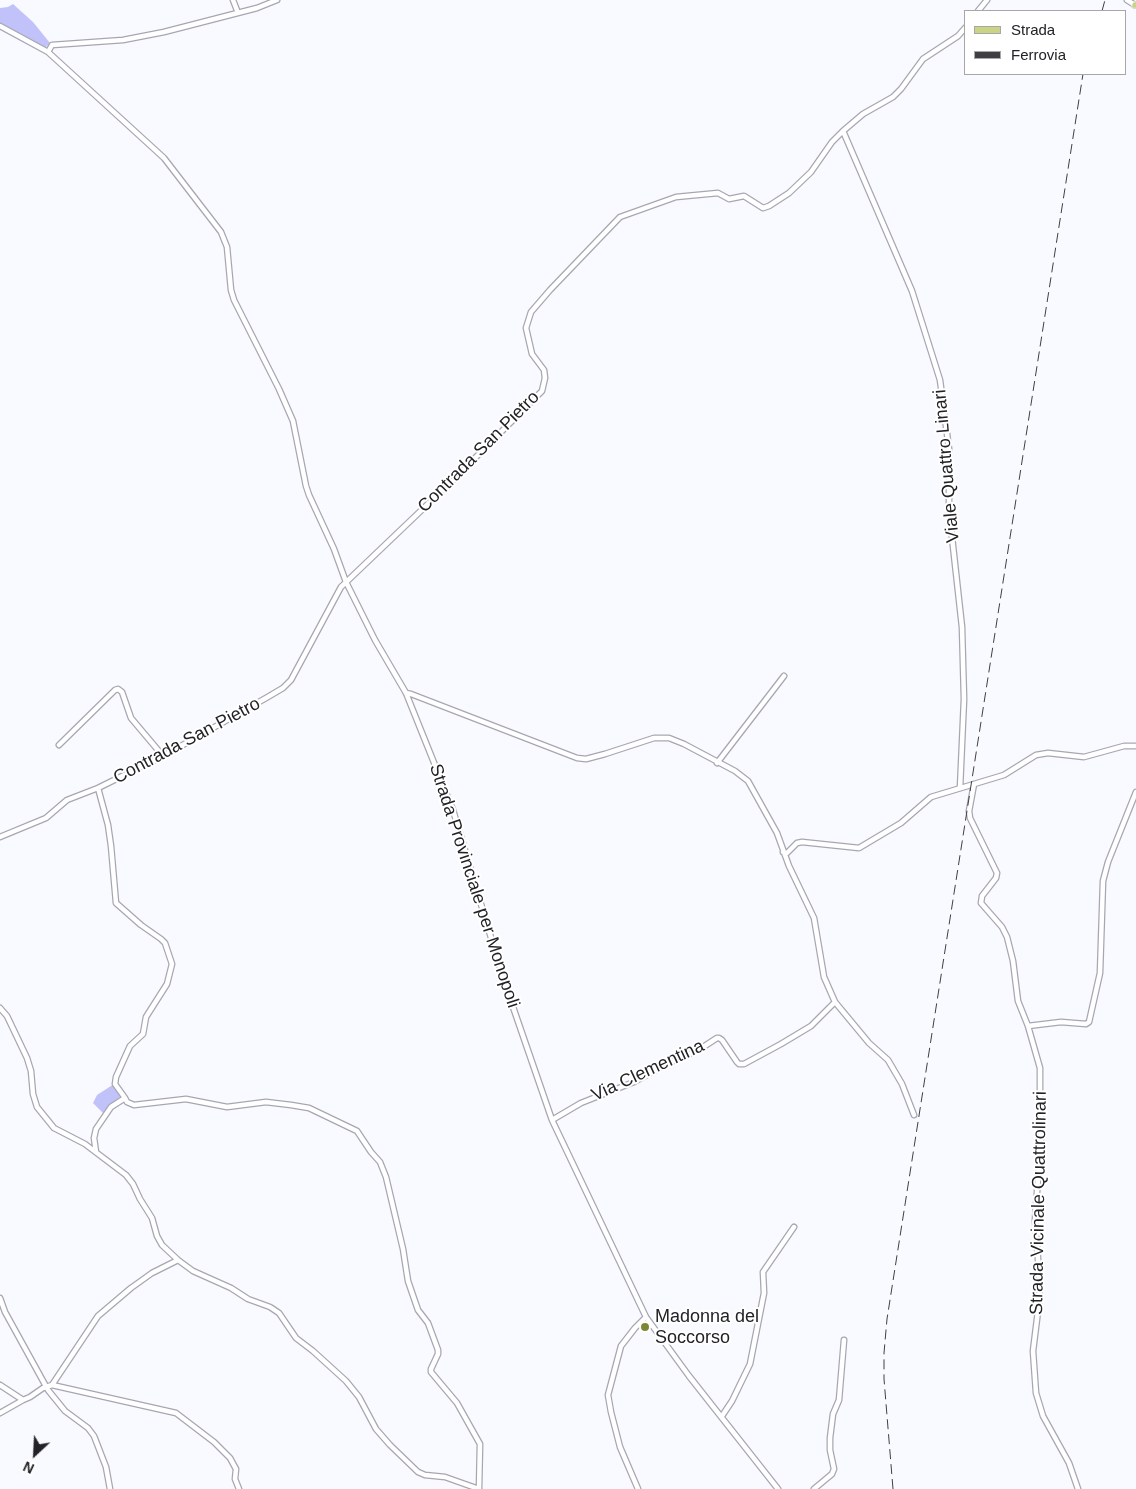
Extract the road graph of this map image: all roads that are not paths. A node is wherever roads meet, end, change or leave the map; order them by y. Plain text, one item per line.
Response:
1 (233, 0) edge
2 (278, 0) edge
3 (988, 0) edge
4 (1127, 0) edge
5 (1136, 5) edge
6 (979, 10) edge
7 (238, 13) junction
8 (0, 26) edge
9 (964, 29) edge
10 (48, 52) junction
11 (843, 131) junction
12 (346, 582) junction
13 (784, 676) dead end
14 (406, 693) junction
15 (59, 745) dead end
16 (1136, 746) edge
17 (163, 756) junction
18 (717, 763) junction
19 (974, 784) junction
20 (98, 788) junction
21 (960, 788) junction
22 (1136, 792) edge
23 (0, 837) edge
24 (783, 852) junction
25 (835, 1002) junction
26 (0, 1008) edge
27 (1028, 1026) junction
28 (125, 1098) junction
29 (914, 1115) dead end
30 (552, 1120) junction
31 (96, 1152) junction
32 (794, 1227) dead end
33 (178, 1260) junction
34 (0, 1298) edge
35 (646, 1317) junction
36 (844, 1340) dead end
37 (0, 1385) edge
38 (52, 1385) junction
39 (46, 1386) junction
40 (23, 1400) junction
41 (0, 1413) edge
42 (722, 1416) junction
43 (110, 1489) edge
44 (239, 1489) edge
45 (479, 1489) edge
46 (638, 1489) edge
47 (778, 1489) edge
48 (814, 1489) edge
49 (1078, 1489) edge

1 - 7 street
2 - 7 street
3 - 6 street
4 - 5 street
7 - 10 street
8 - 10 street, Strada Provinciale per Monopoli
9 - 11 street, Contrada San Pietro
10 - 12 street, Strada Provinciale per Monopoli
11 - 12 street, Contrada San Pietro
11 - 21 street, Viale Quattro Linari
12 - 14 street, Strada Provinciale per Monopoli
12 - 17 street, Contrada San Pietro
13 - 18 street
14 - 18 street
14 - 30 street, Strada Provinciale per Monopoli
15 - 17 street
16 - 19 street
17 - 20 street, Contrada San Pietro
18 - 24 street
19 - 21 street
19 - 27 street, Strada Vicinale Quattrolinari
20 - 23 street, Contrada San Pietro
20 - 28 street
21 - 24 street
22 - 27 street
24 - 25 street
25 - 29 street
25 - 30 street, Via Clementina
26 - 31 street
27 - 49 street, Strada Vicinale Quattrolinari
28 - 31 street
28 - 45 street
30 - 35 street, Strada Provinciale per Monopoli
31 - 33 street
32 - 42 street
33 - 38 street
33 - 45 street
34 - 39 street
35 - 42 street, Strada Provinciale per Monopoli
35 - 46 street
36 - 48 street
37 - 40 street
38 - 39 street
38 - 44 street
39 - 40 street
39 - 43 street
40 - 41 street
42 - 47 street, Strada Provinciale per Monopoli

